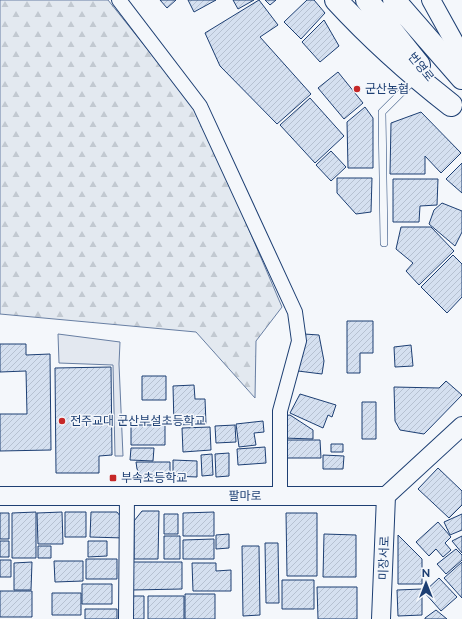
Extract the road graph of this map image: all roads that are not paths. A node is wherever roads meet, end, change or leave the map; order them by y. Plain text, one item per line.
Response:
1 (118, 0) edge
2 (336, 0) edge
3 (367, 0) edge
4 (431, 0) edge
5 (395, 4) edge
6 (462, 56) edge
7 (417, 78) junction
8 (462, 78) edge
9 (457, 111) edge
10 (384, 243) dead end
11 (462, 426) edge
12 (0, 496) edge
13 (126, 496) junction
14 (280, 496) junction
15 (386, 496) junction
16 (126, 619) edge
17 (381, 619) edge

1 - 14 street
2 - 7 main road
3 - 5 main road
4 - 6 street
5 - 8 main road, 번영로
5 - 9 main road, 번영로
7 - 9 main road
7 - 10 lane
11 - 15 street
12 - 13 street, 팔마로
13 - 14 street, 팔마로
13 - 16 street
14 - 15 street, 팔마로
15 - 17 street, 미장서로

